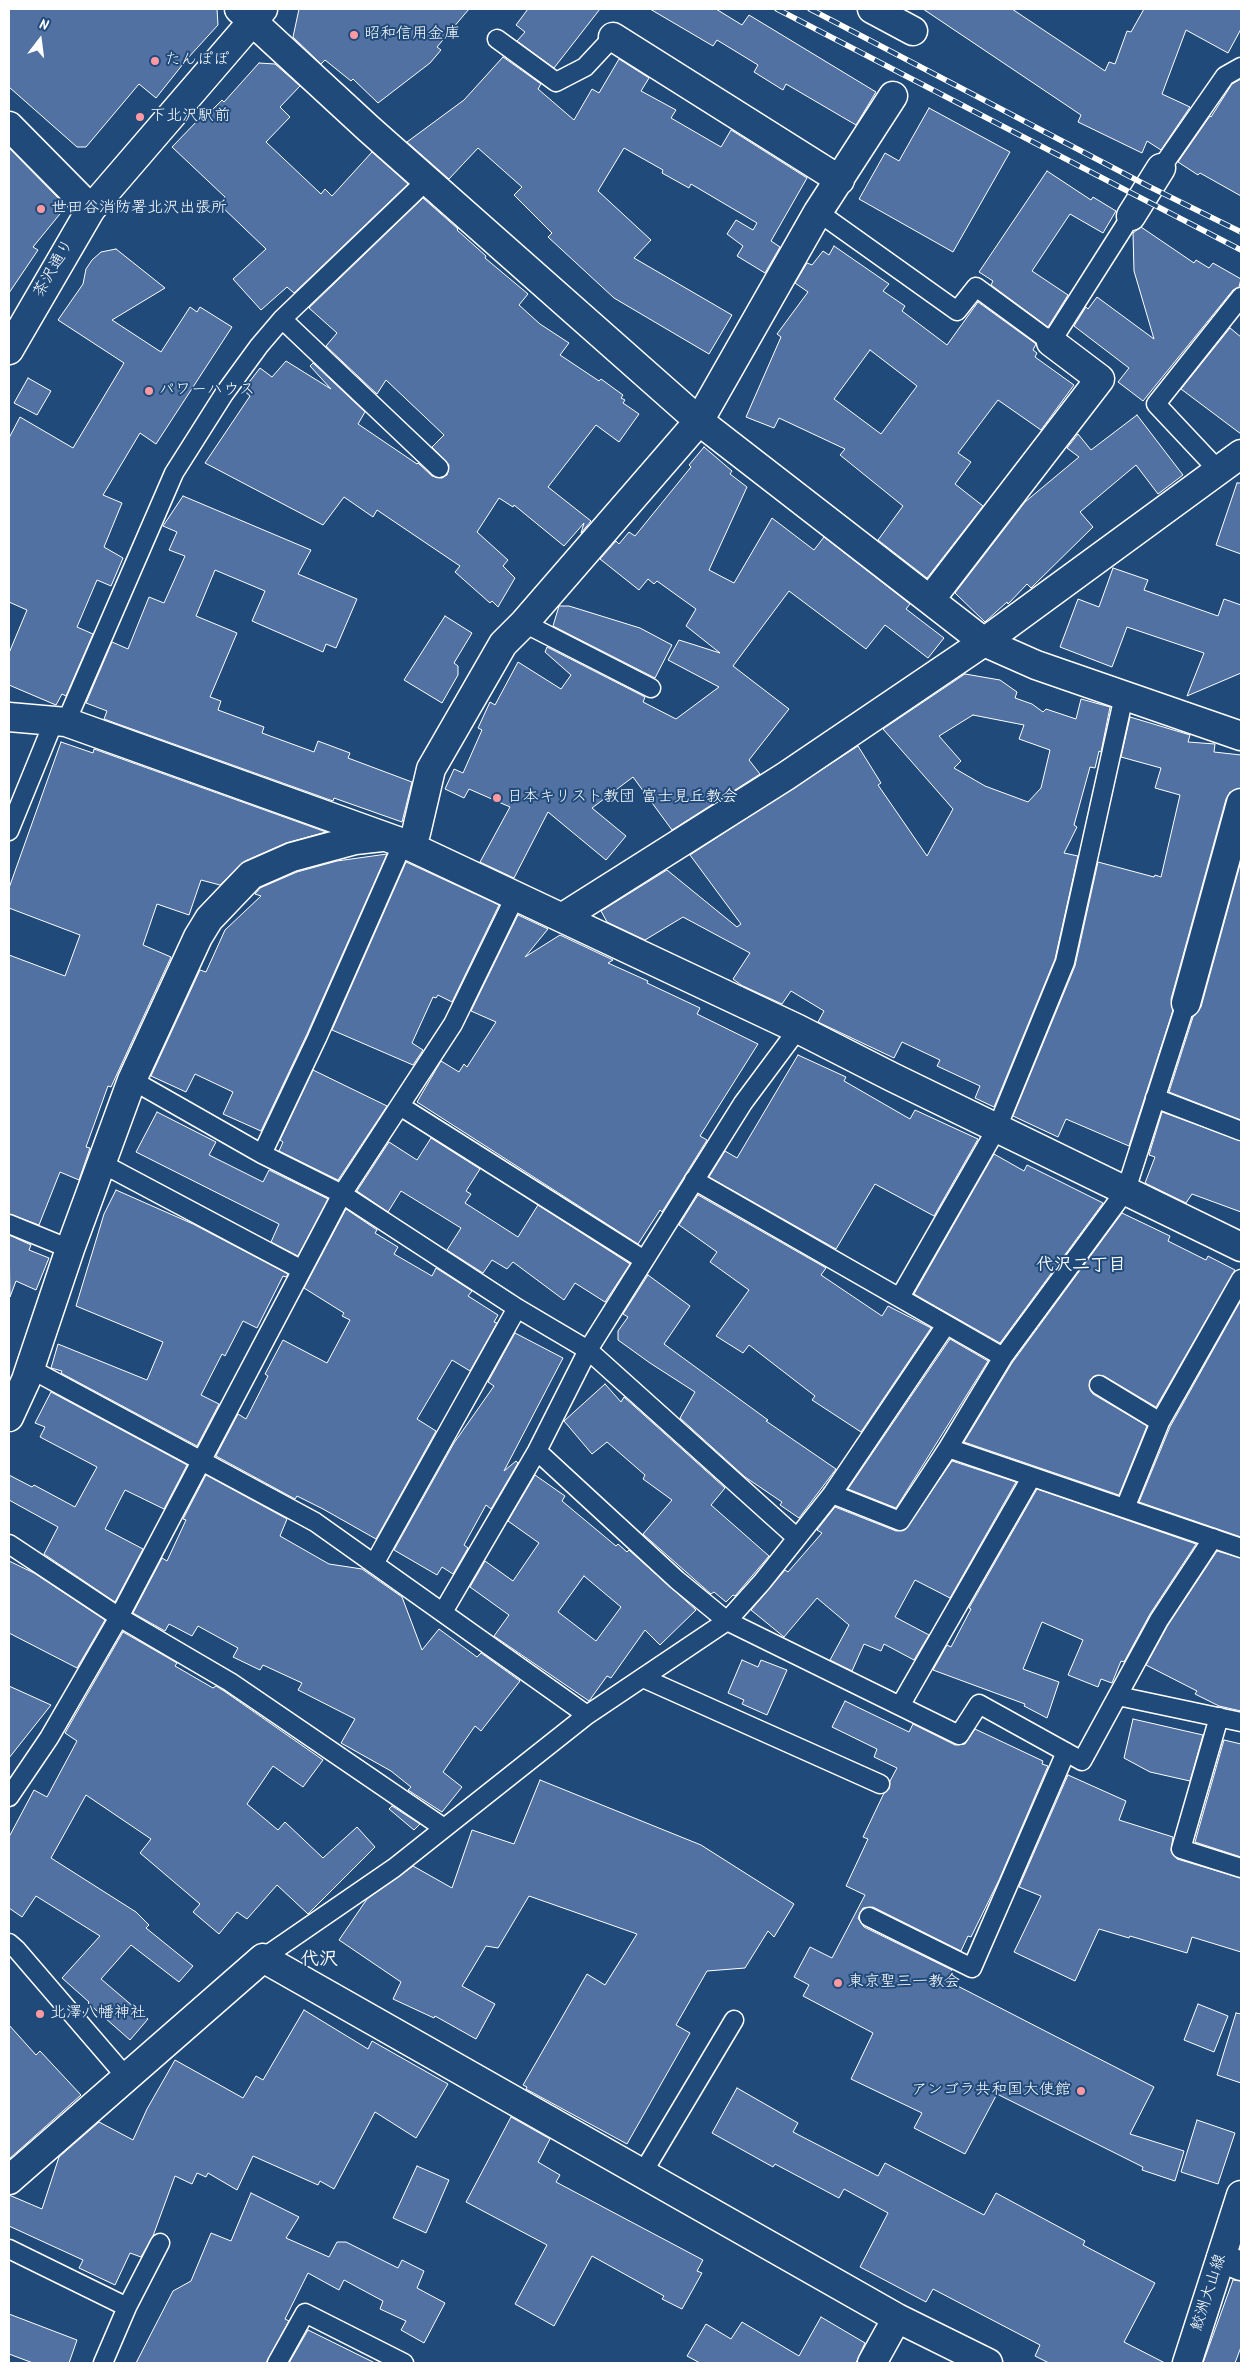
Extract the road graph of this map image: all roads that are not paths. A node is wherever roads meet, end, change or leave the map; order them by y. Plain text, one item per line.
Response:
1 (872, 9) edge
2 (251, 13) edge
3 (913, 32) dead end
4 (613, 37) joint
5 (496, 39) dead end
6 (1241, 67) edge
7 (893, 96) dead end
8 (9, 126) edge
9 (1162, 168) joint
10 (427, 180) junction
11 (840, 180) junction
12 (92, 209) junction
13 (818, 212) junction
14 (1131, 216) joint
15 (1241, 297) edge
16 (282, 320) junction
17 (1051, 342) junction
18 (9, 350) edge
19 (699, 421) junction
20 (1241, 454) edge
21 (439, 468) dead end
22 (1230, 474) edge
23 (930, 600) junction
24 (524, 623) junction
25 (984, 642) junction
26 (651, 688) dead end
27 (1124, 696) junction
28 (9, 716) edge
29 (60, 721) junction
30 (1241, 736) edge
31 (1241, 802) edge
32 (9, 831) edge
33 (400, 842) junction
34 (515, 896) junction
35 (563, 917) junction
36 (1186, 1003) joint
37 (798, 1029) junction
38 (132, 1080) junction
39 (1155, 1098) junction
40 (400, 1106) junction
41 (997, 1128) junction
42 (1241, 1131) edge
43 (262, 1154) junction
44 (101, 1163) junction
45 (694, 1180) junction
46 (1126, 1190) junction
47 (342, 1194) junction
48 (9, 1224) edge
49 (1241, 1247) edge
50 (70, 1249) junction
51 (644, 1260) junction
52 (302, 1270) junction
53 (1241, 1279) edge
54 (900, 1297) junction
55 (517, 1308) junction
56 (946, 1325) junction
57 (588, 1350) junction
58 (1003, 1357) junction
59 (29, 1368) junction
60 (1099, 1385) dead end
61 (9, 1417) edge
62 (1160, 1422) junction
63 (948, 1448) junction
64 (536, 1451) junction
65 (203, 1460) junction
66 (1031, 1478) junction
67 (832, 1494) junction
68 (1125, 1508) junction
69 (798, 1538) junction
70 (1213, 1538) junction
71 (9, 1544) edge
72 (1241, 1548) edge
73 (374, 1564) junction
74 (443, 1612) junction
75 (119, 1616) junction
76 (727, 1622) junction
77 (643, 1678) junction
78 (1118, 1696) junction
79 (900, 1706) junction
80 (587, 1715) junction
81 (1219, 1718) junction
82 (1241, 1722) edge
83 (1066, 1752) junction
84 (880, 1784) dead end
85 (9, 1797) edge
86 (444, 1828) junction
87 (1241, 1868) edge
88 (869, 1917) dead end
89 (9, 1943) edge
90 (262, 1958) junction
91 (734, 2020) dead end
92 (127, 2078) junction
93 (642, 2174) junction
94 (9, 2180) edge
95 (1241, 2195) edge
96 (160, 2243) dead end
97 (9, 2250) edge
98 (1231, 2262) edge
99 (127, 2307) junction
100 (897, 2318) junction
101 (103, 2363) edge
102 (276, 2363) edge
103 (404, 2363) edge
104 (872, 2363) edge
105 (988, 2363) edge
106 (1188, 2363) edge

1 - 3 street
2 - 10 street
2 - 12 street, 茶沢通り
4 - 5 lane
4 - 11 street
6 - 9 lane
7 - 11 street
8 - 12 street
9 - 14 street
10 - 16 lane
10 - 19 street
11 - 13 street
12 - 18 street, 茶沢通り
13 - 17 lane
13 - 19 street
14 - 17 lane
15 - 22 lane
16 - 21 lane
16 - 29 lane
17 - 23 street
19 - 23 street
19 - 24 street
20 - 22 street
22 - 25 street
23 - 25 street
24 - 26 lane
24 - 33 street
25 - 27 street
25 - 35 street
27 - 30 street
27 - 41 lane
28 - 29 street
29 - 32 lane
29 - 33 street
31 - 36 street
33 - 34 street
33 - 38 street
33 - 43 lane
34 - 35 street
34 - 40 lane
35 - 37 street
36 - 39 lane
37 - 41 street
37 - 45 lane
38 - 43 lane
38 - 44 street
39 - 42 lane
39 - 46 lane
40 - 47 lane
40 - 51 lane
41 - 46 street
41 - 54 lane
43 - 47 lane
44 - 50 street
44 - 52 lane
45 - 51 lane
45 - 54 lane
46 - 49 street
46 - 58 lane
47 - 52 lane
47 - 55 lane
48 - 50 lane
50 - 59 street
51 - 57 lane
52 - 65 lane
53 - 62 lane
54 - 56 lane
55 - 57 lane
55 - 73 lane
56 - 58 lane
56 - 67 lane
57 - 64 lane
57 - 69 lane
58 - 63 lane
59 - 61 street
59 - 65 lane
60 - 62 lane
62 - 68 lane
63 - 66 lane
63 - 67 lane
64 - 74 lane
64 - 76 lane
65 - 73 lane
65 - 75 lane
66 - 68 lane
66 - 79 lane
67 - 69 lane
68 - 70 lane
69 - 76 lane
70 - 72 lane
70 - 78 lane
71 - 75 lane
73 - 74 lane
74 - 80 lane
75 - 85 lane
75 - 86 lane
76 - 77 lane
76 - 79 lane
77 - 80 lane
77 - 84 lane
78 - 81 lane
78 - 83 lane
79 - 83 lane
80 - 86 lane
81 - 82 lane
81 - 87 lane
83 - 88 lane
86 - 90 lane
89 - 92 lane
90 - 92 street
90 - 93 street
91 - 93 lane
92 - 94 street
93 - 100 street
95 - 98 street, 鮫洲大山線
96 - 99 lane
97 - 99 lane
98 - 106 street, 鮫洲大山線
99 - 101 lane
100 - 104 street
100 - 105 street
102 - 103 lane

